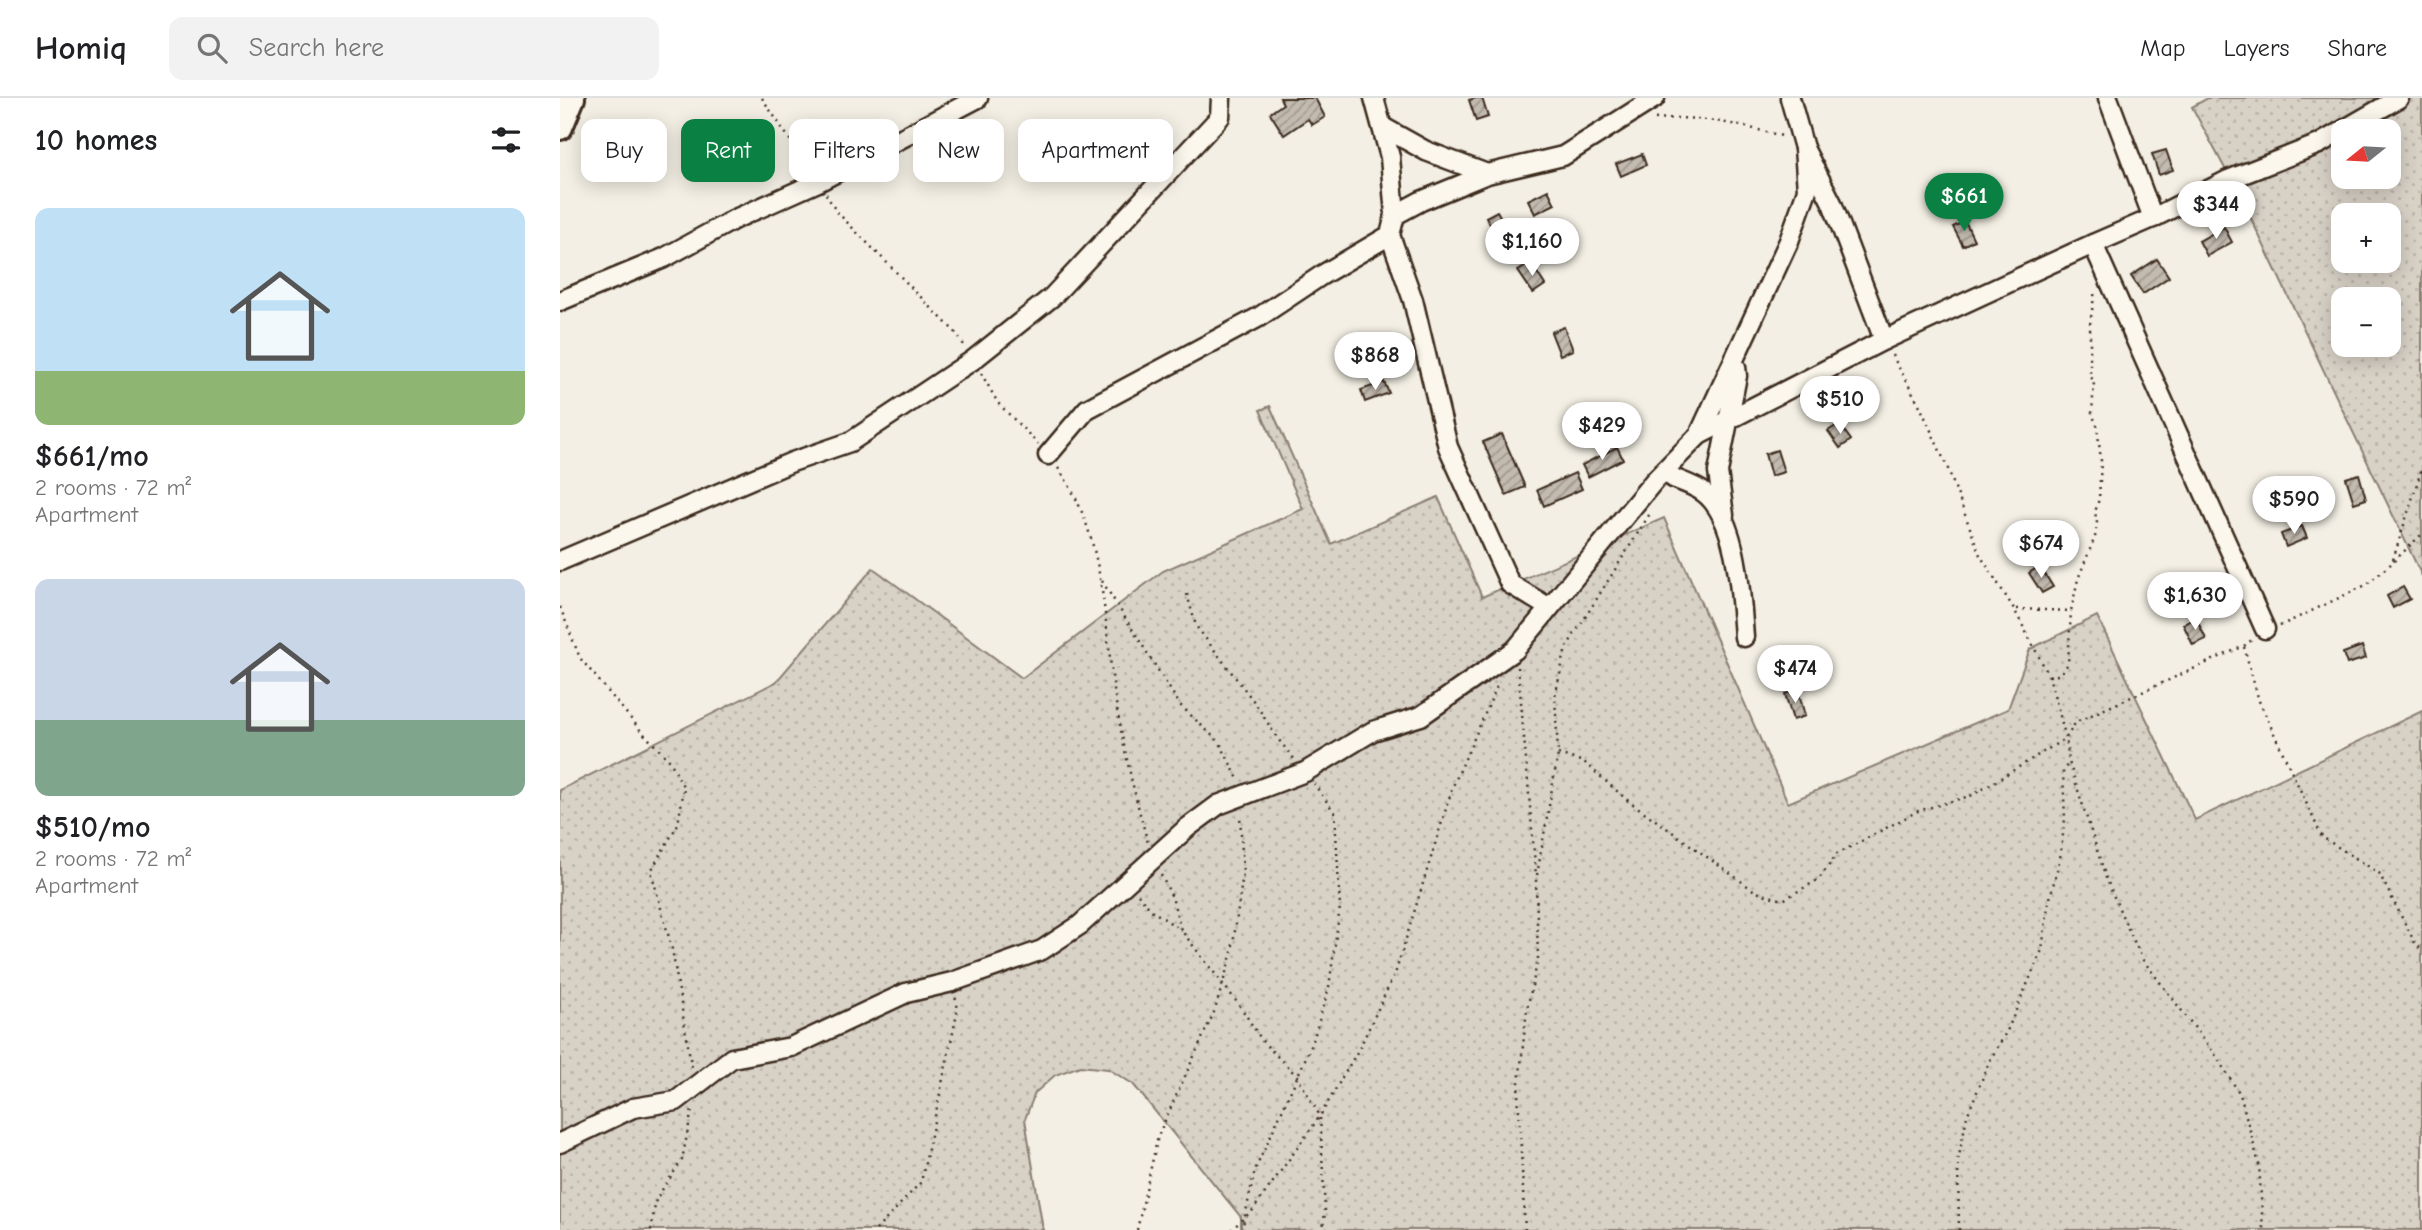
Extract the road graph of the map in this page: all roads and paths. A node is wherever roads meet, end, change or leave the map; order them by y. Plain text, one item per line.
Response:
1 (572, 98) edge
2 (762, 98) edge
3 (978, 98) edge
4 (1221, 98) edge
5 (1374, 98) edge
6 (1655, 98) edge
7 (1790, 98) edge
8 (2108, 98) edge
9 (2399, 98) edge
10 (1618, 122) junction
11 (560, 127) edge
12 (1383, 127) junction
13 (789, 138) edge
14 (899, 139) edge
15 (1804, 150) junction
16 (1487, 174) junction
17 (818, 182) joint
18 (1395, 215) junction
19 (2153, 218) junction
20 (1390, 235) junction
21 (2093, 244) junction
22 (2107, 275) junction
23 (560, 301) edge
24 (1884, 340) junction
25 (1735, 357) junction
26 (973, 360) junction
27 (1726, 422) junction
28 (1699, 435) junction
29 (1048, 455) junction
30 (2422, 468) edge
31 (1673, 478) dead end
32 (1652, 512) dead end
33 (1725, 522) junction
34 (2422, 534) edge
35 (560, 561) edge
36 (2392, 563) junction
37 (1101, 579) junction
38 (1187, 594) dead end
39 (560, 607) edge
40 (1548, 607) junction
41 (2014, 609) junction
42 (2071, 611) junction
43 (2266, 629) junction
44 (1744, 638) dead end
45 (2244, 646) junction
46 (1515, 650) junction
47 (2049, 676) junction
48 (2066, 738) junction
49 (1558, 754) junction
50 (2068, 762) junction
51 (1305, 772) junction
52 (1239, 797) junction
53 (1152, 859) junction
54 (1128, 881) junction
55 (1536, 881) junction
56 (1181, 930) junction
57 (2422, 949) edge
58 (952, 982) junction
59 (1222, 984) junction
60 (1297, 1076) junction
61 (697, 1086) junction
62 (1320, 1116) junction
63 (560, 1143) edge
64 (1245, 1218) junction
65 (651, 1230) edge
66 (876, 1230) edge
67 (1137, 1230) edge
68 (1231, 1230) edge
69 (1242, 1230) edge
70 (1322, 1230) edge
71 (1525, 1230) edge
72 (1959, 1230) edge
73 (2263, 1230) edge

1 - 11 street
2 - 13 path
3 - 14 street
4 - 26 street
5 - 12 street
6 - 10 street
7 - 15 street
8 - 19 street
9 - 19 street
10 - 15 path
10 - 16 street
12 - 16 street
12 - 18 street
15 - 24 street
15 - 25 street
16 - 18 street
17 - 23 street
17 - 26 path
18 - 20 street
19 - 21 street
20 - 29 street
20 - 40 street
21 - 22 street
21 - 24 street
22 - 42 path
22 - 43 street
24 - 27 street
24 - 41 path
25 - 27 street
25 - 28 street
26 - 29 path
26 - 35 street
27 - 28 street
27 - 33 street
28 - 40 street
29 - 37 path
30 - 36 path
31 - 33 street
32 - 49 path
33 - 44 street
34 - 36 path
36 - 43 path
37 - 52 path
37 - 53 path
38 - 51 path
39 - 61 path
40 - 46 street
41 - 42 path
41 - 47 path
42 - 47 path
43 - 45 path
45 - 48 path
45 - 57 path
46 - 51 street
46 - 55 path
46 - 62 path
47 - 48 path
48 - 49 path
48 - 50 path
49 - 55 path
50 - 72 path
50 - 73 path
51 - 52 street
51 - 60 path
52 - 53 street
52 - 59 path
53 - 54 street
53 - 56 path
54 - 56 path
54 - 58 street
55 - 71 path
56 - 59 path
58 - 61 street
58 - 66 path
59 - 60 path
59 - 67 path
60 - 62 path
60 - 64 path
61 - 63 street
61 - 65 path
62 - 64 path
62 - 70 path
64 - 68 path
64 - 69 path

